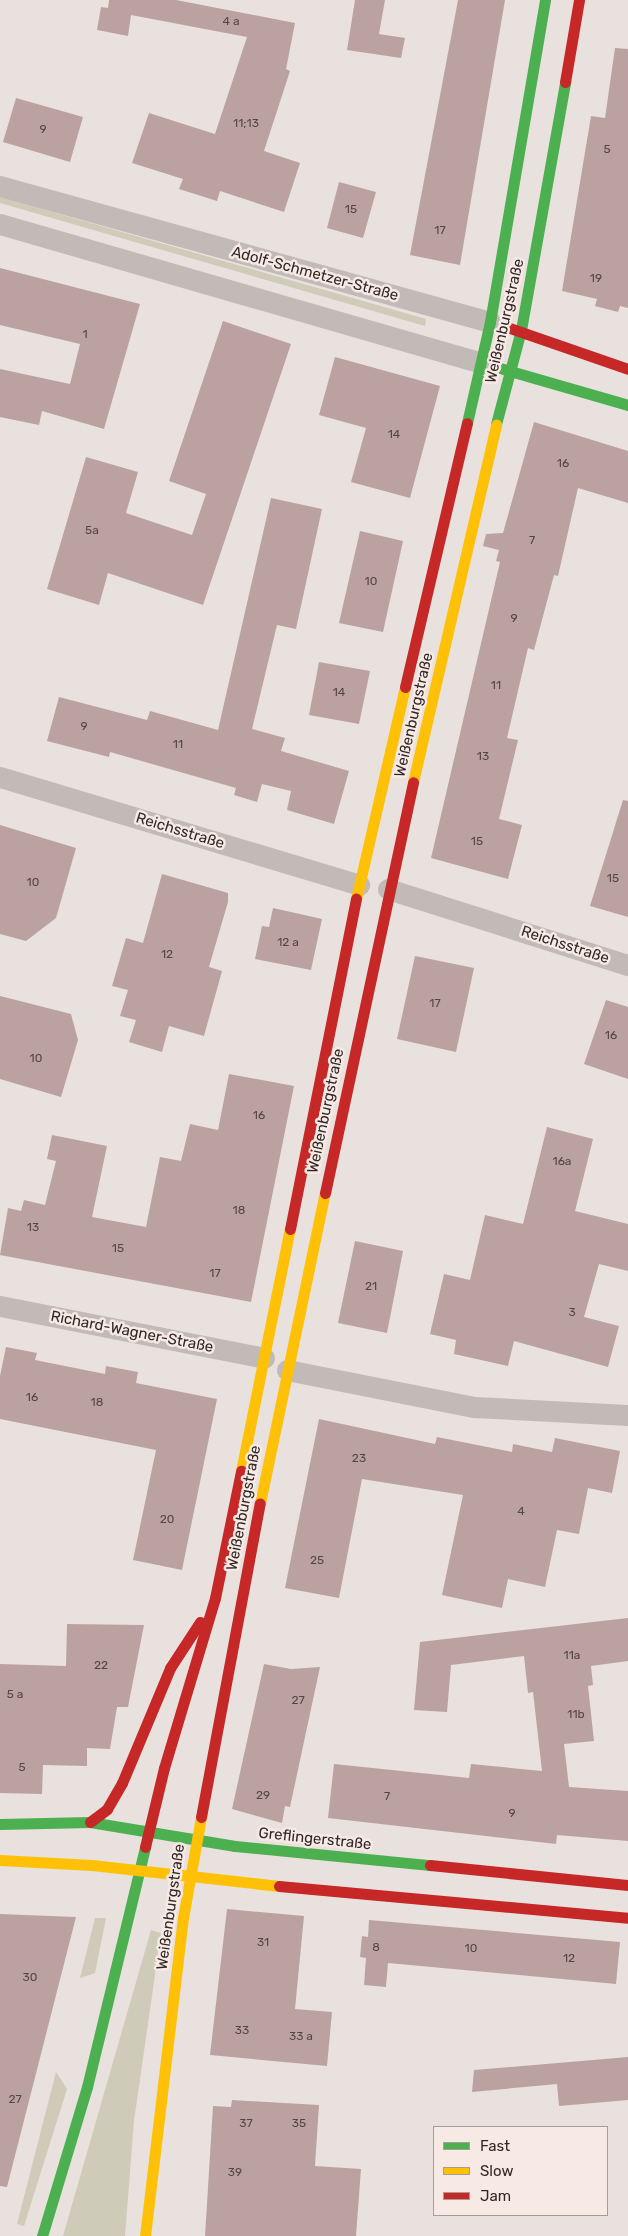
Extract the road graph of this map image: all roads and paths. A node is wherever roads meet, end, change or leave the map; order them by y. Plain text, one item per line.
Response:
1 (545, 0) edge
2 (579, 0) edge
3 (0, 186) edge
4 (0, 224) edge
5 (490, 322) junction
6 (521, 330) junction
7 (482, 363) junction
8 (628, 370) edge
9 (509, 371) junction
10 (628, 405) edge
11 (0, 777) edge
12 (360, 885) junction
13 (388, 889) junction
14 (628, 965) edge
15 (0, 1306) edge
16 (264, 1358) junction
17 (287, 1370) junction
18 (628, 1415) edge
19 (215, 1598) junction
20 (90, 1822) junction
21 (0, 1824) edge
22 (149, 1832) junction
23 (196, 1840) junction
24 (0, 1860) edge
25 (140, 1872) junction
26 (190, 1878) junction
27 (628, 1885) edge
28 (628, 1918) edge
29 (42, 2236) edge
30 (145, 2236) edge

1 - 5 main road, Weißenburgstraße
2 - 6 main road, Weißenburgstraße
3 - 5 street, Adolf-Schmetzer-Straße
4 - 7 street
5 - 6 main road, Adolf-Schmetzer-Straße
5 - 7 main road, Weißenburgstraße
6 - 8 main road, Adolf-Schmetzer-Straße
6 - 9 main road, Weißenburgstraße
7 - 9 main road
7 - 12 main road, Weißenburgstraße
9 - 10 main road
9 - 13 main road, Weißenburgstraße
11 - 12 street, Reichsstraße
12 - 16 main road, Weißenburgstraße
13 - 14 street, Reichsstraße
13 - 17 main road, Weißenburgstraße
15 - 16 street, Richard-Wagner-Straße
16 - 19 main road, Weißenburgstraße
17 - 18 street
17 - 23 main road, Weißenburgstraße
19 - 20 main road, Weißenburgstraße
19 - 22 main road, Weißenburgstraße
20 - 21 main road, Greflingerstraße
20 - 22 main road, Greflingerstraße
22 - 23 main road, Greflingerstraße
22 - 25 main road, Weißenburgstraße
23 - 26 main road, Weißenburgstraße
23 - 27 main road, Greflingerstraße
24 - 25 main road
25 - 26 main road
25 - 29 main road, Weißenburgstraße
26 - 28 main road
26 - 30 main road, Weißenburgstraße

